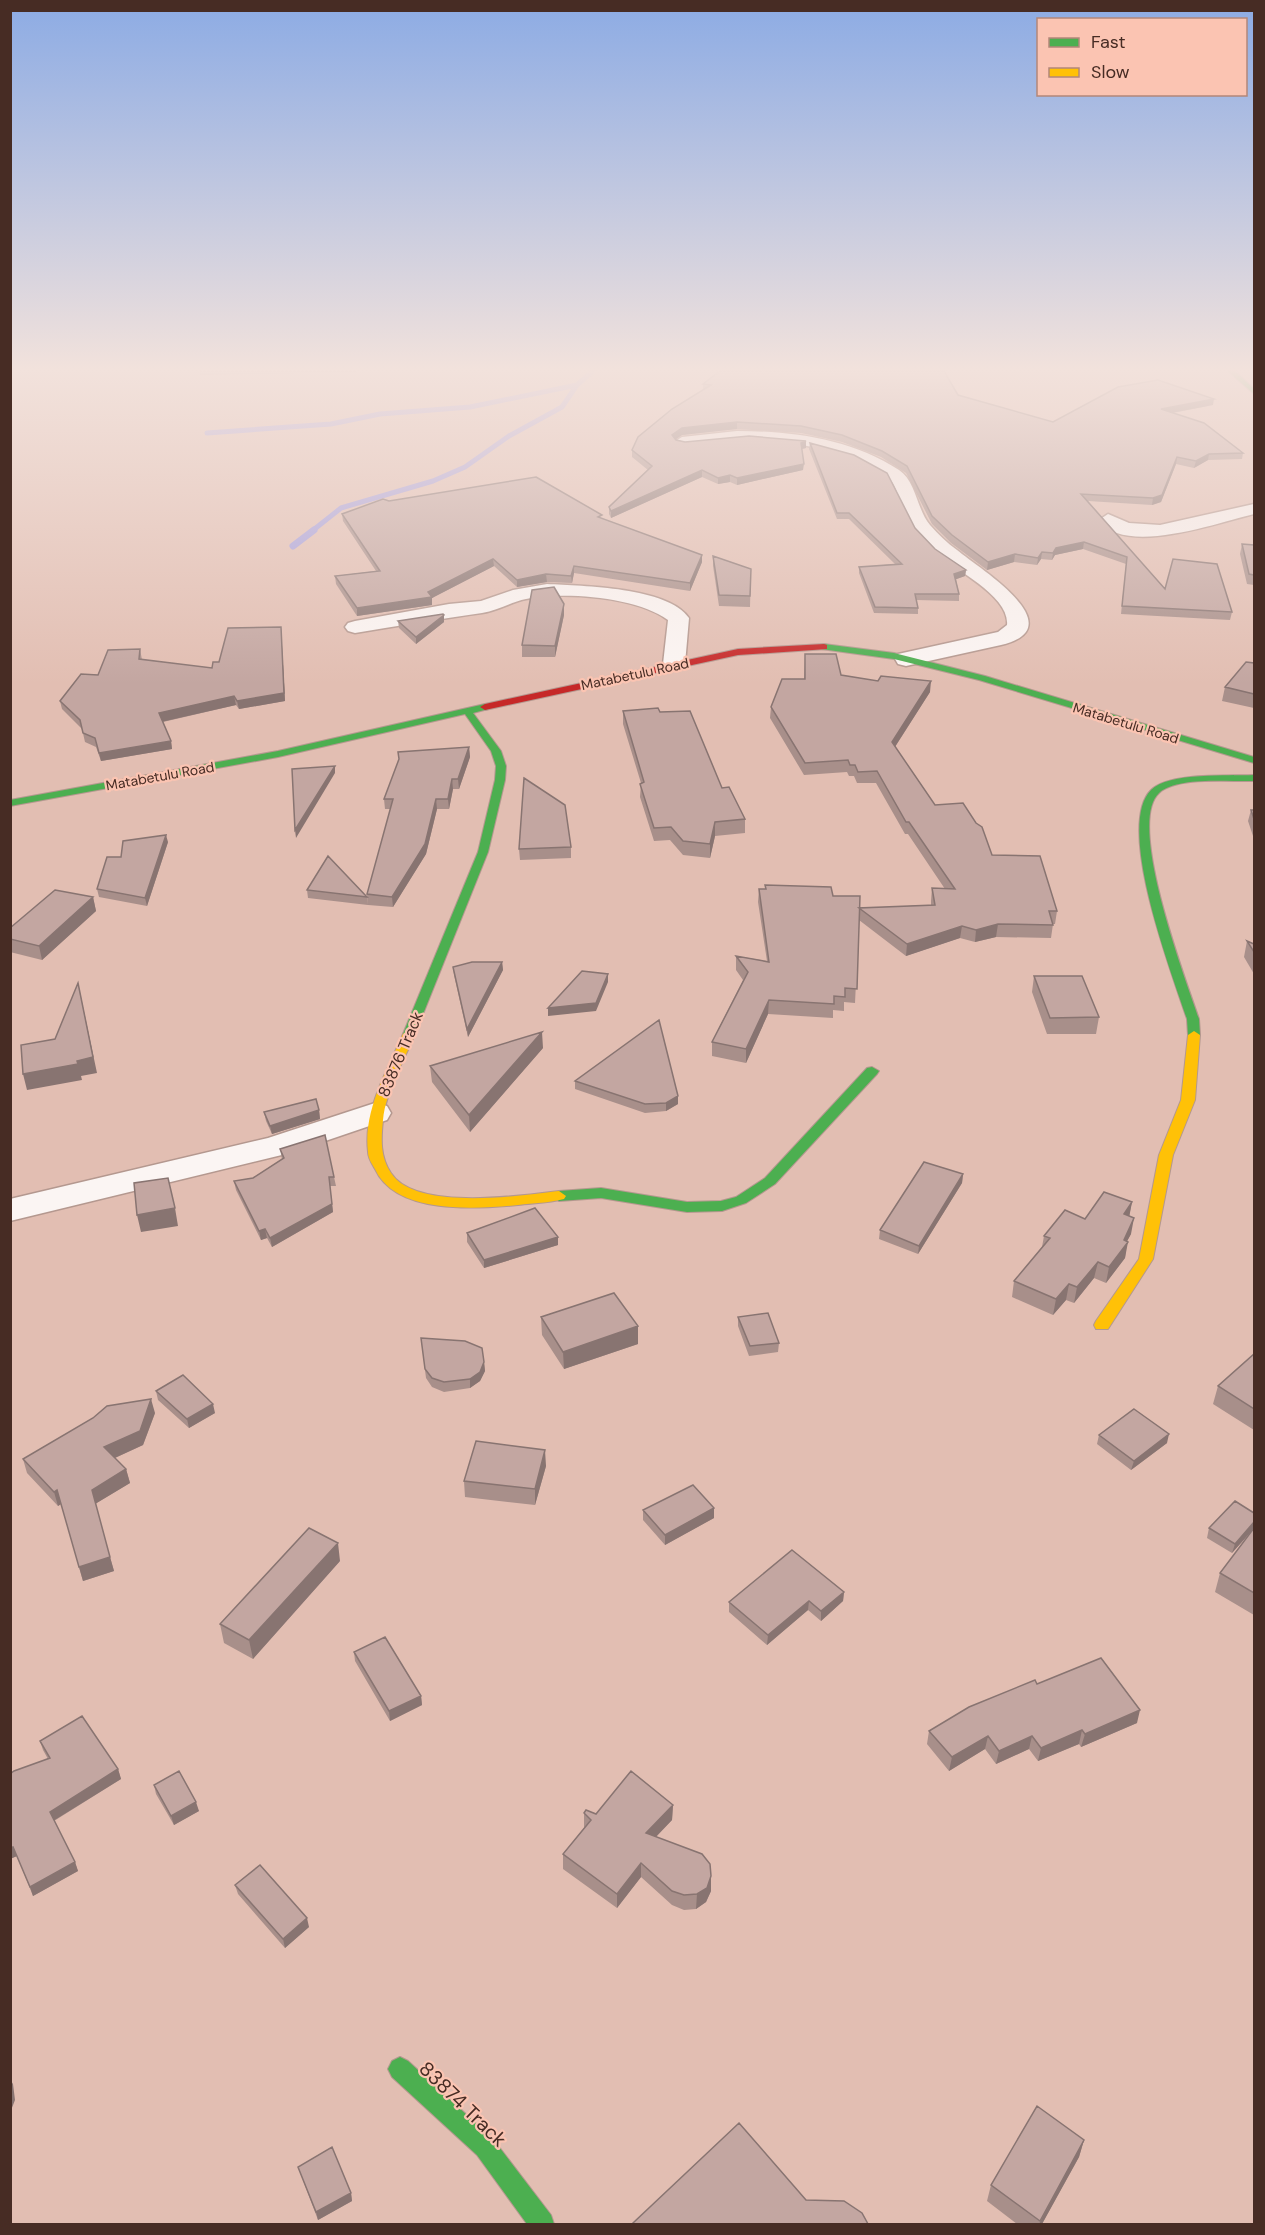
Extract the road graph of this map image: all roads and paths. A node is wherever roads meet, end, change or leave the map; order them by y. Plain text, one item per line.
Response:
1 (896, 475) edge
2 (1254, 509) edge
3 (1108, 520) dead end
4 (355, 627) dead end
5 (906, 659) junction
6 (674, 664) junction
7 (468, 712) junction
8 (1254, 760) edge
9 (1254, 778) edge
10 (10, 803) edge
11 (872, 1071) dead end
12 (375, 1113) junction
13 (10, 1210) edge
14 (1102, 1325) dead end
15 (400, 2069) dead end
16 (542, 2224) edge

1 - 5 street
2 - 3 street
4 - 6 street
5 - 6 street, Matabetulu Road
5 - 8 street, Matabetulu Road
6 - 7 street, Matabetulu Road
7 - 10 street, Matabetulu Road
7 - 12 street, 83876 Track
9 - 14 street
11 - 12 street
12 - 13 street, 83876 Track
15 - 16 street, 83874 Track

